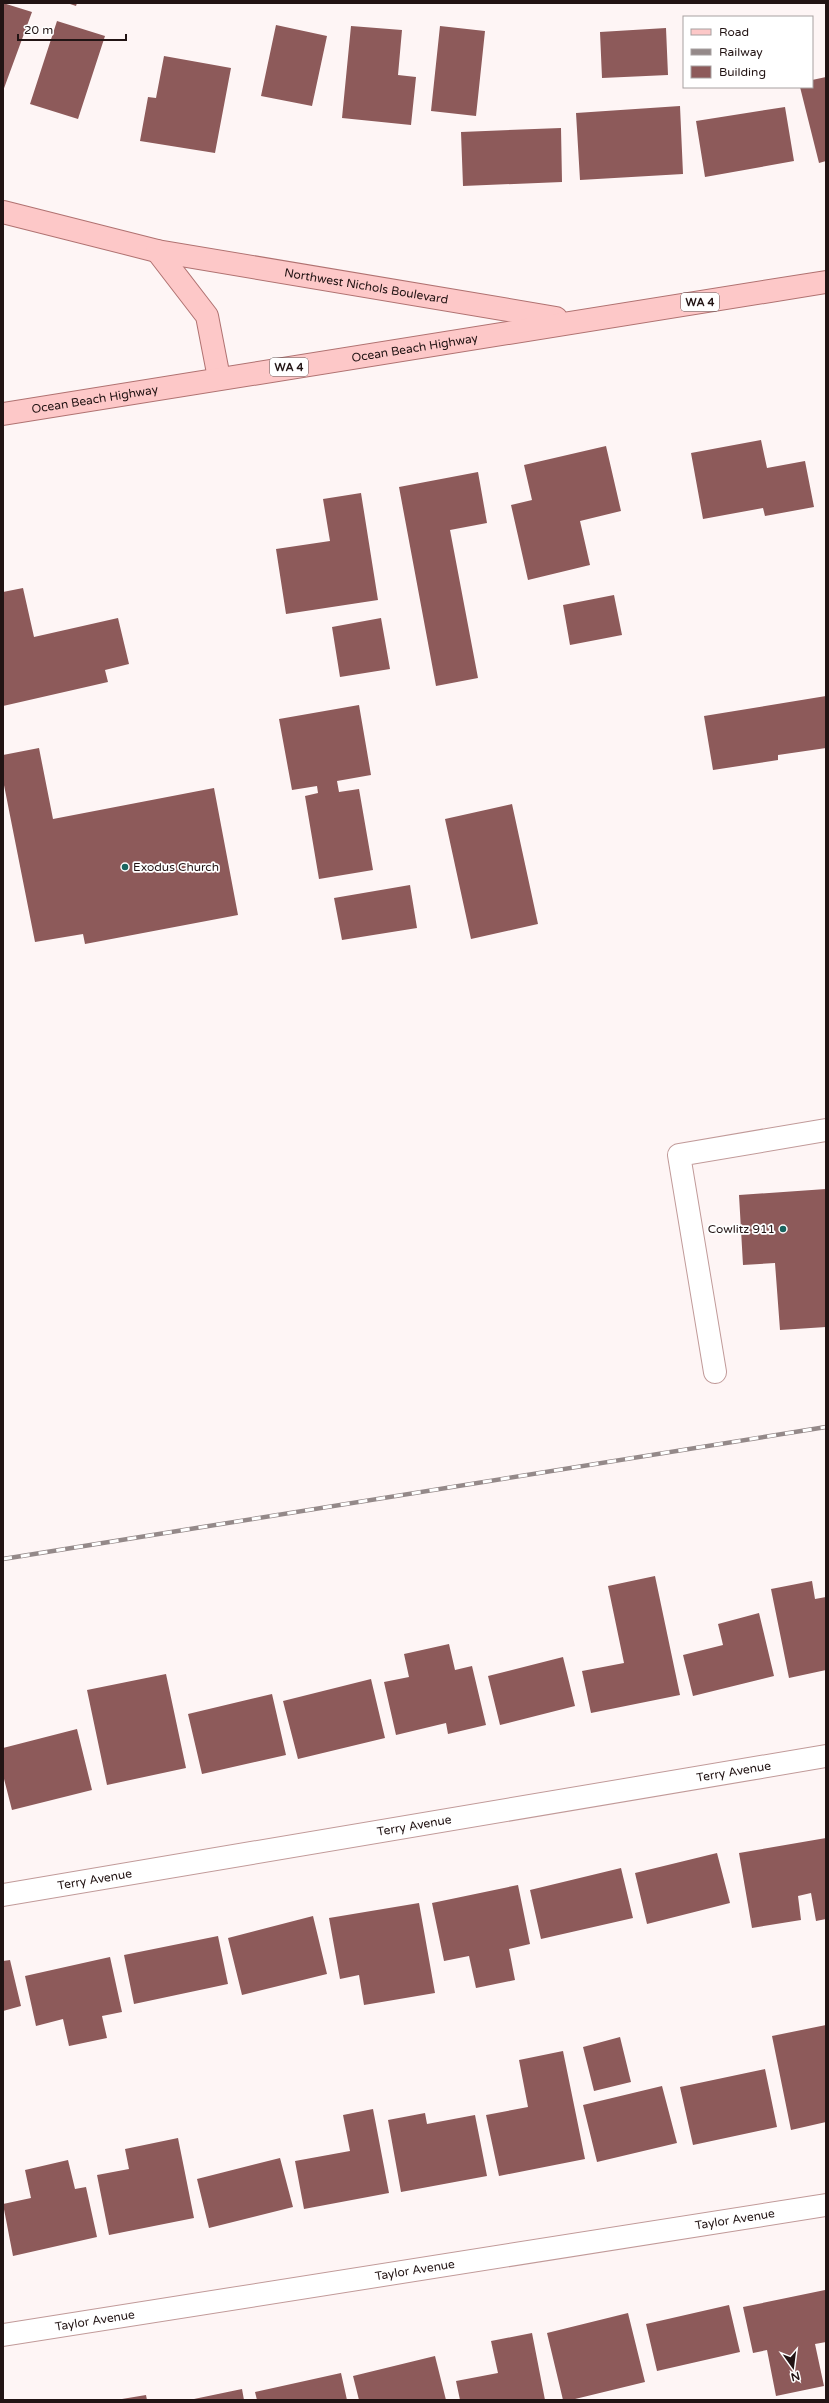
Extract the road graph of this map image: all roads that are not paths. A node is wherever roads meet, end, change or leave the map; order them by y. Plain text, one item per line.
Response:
1 (3, 212) edge
2 (157, 251) junction
3 (826, 282) edge
4 (575, 322) junction
5 (219, 378) junction
6 (3, 414) edge
7 (826, 1130) edge
8 (715, 1372) dead end
9 (826, 1756) edge
10 (3, 1895) edge
11 (826, 2205) edge
12 (3, 2335) edge

1 - 2 main road, Northwest Nichols Boulevard
2 - 4 main road, Northwest Nichols Boulevard
2 - 5 main road
3 - 4 main road, Ocean Beach Highway / WA 4
4 - 5 main road, Ocean Beach Highway / WA 4
5 - 6 main road, Ocean Beach Highway / WA 4
7 - 8 street
9 - 10 street, Terry Avenue
11 - 12 street, Taylor Avenue

